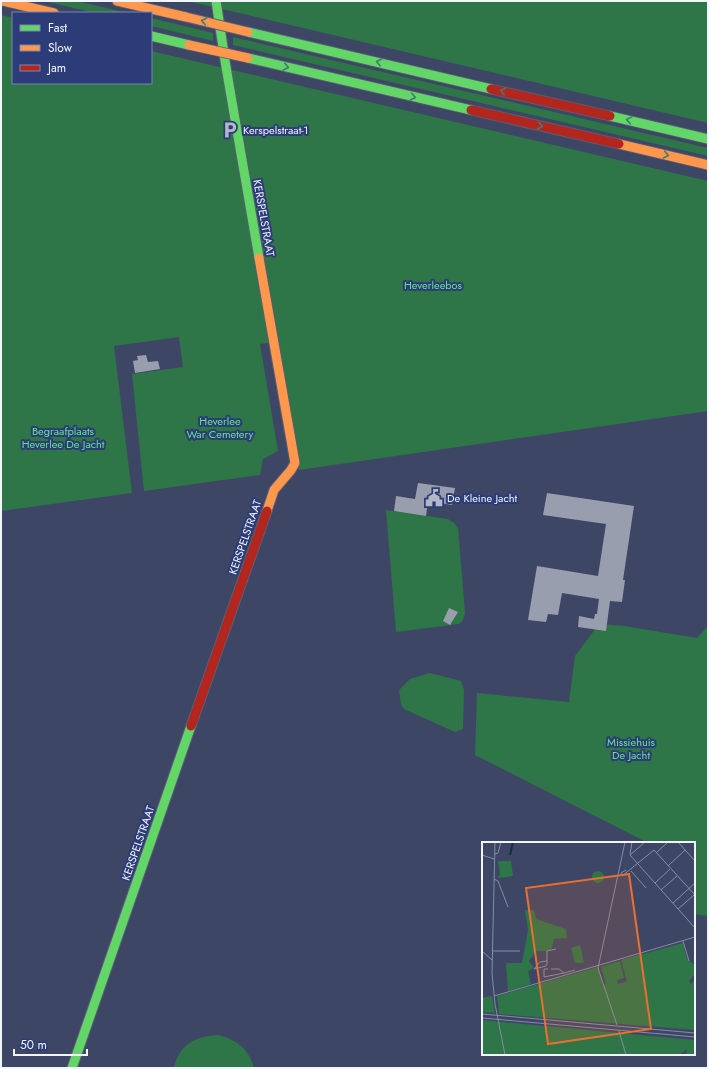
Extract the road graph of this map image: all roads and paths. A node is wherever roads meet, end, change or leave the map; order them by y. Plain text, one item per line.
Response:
1 (3, 1) edge
2 (117, 1) edge
3 (216, 1) edge
4 (50, 12) edge
5 (152, 36) edge
6 (708, 139) edge
7 (708, 165) edge
8 (72, 1068) edge

1 - 4 main road
6 -> 2 main road, bridge
3 - 8 main road, KERSPELSTRAAT
5 -> 7 main road, bridge

